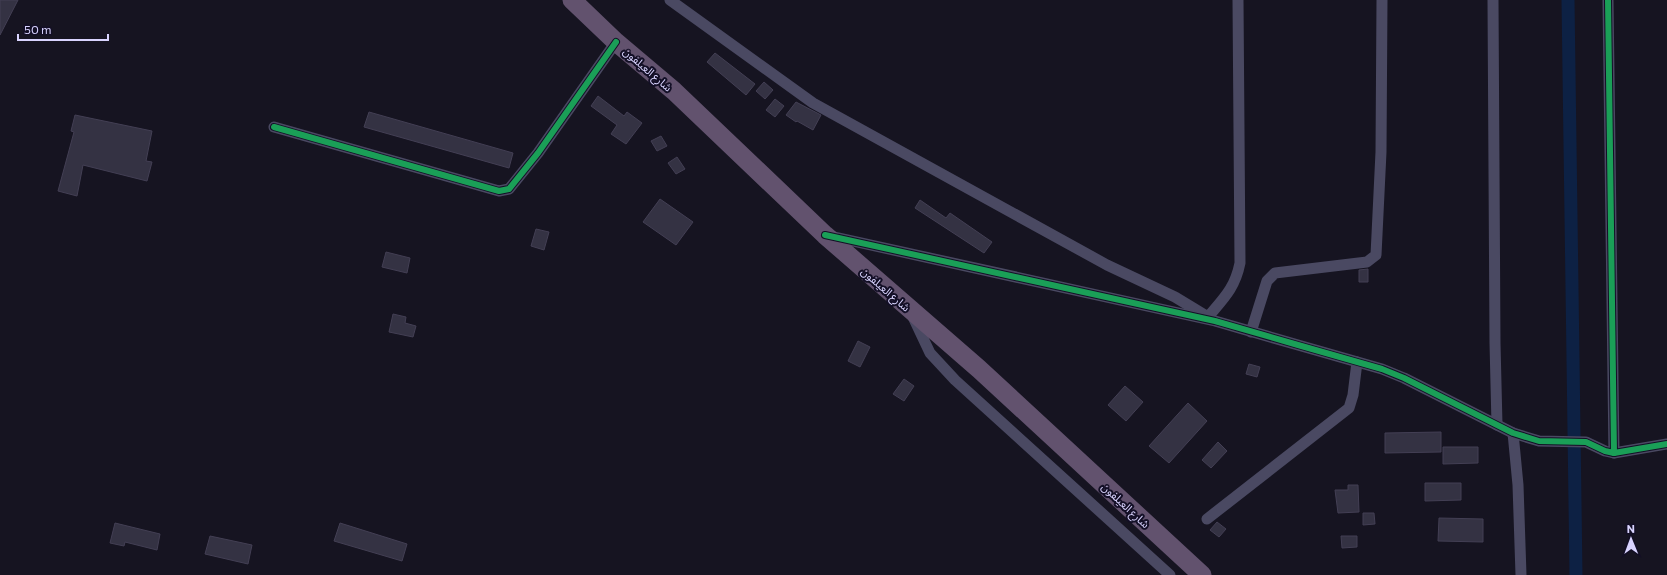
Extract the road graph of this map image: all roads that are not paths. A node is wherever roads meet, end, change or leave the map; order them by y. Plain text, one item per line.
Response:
1 (572, 0) edge
2 (1238, 0) edge
3 (1382, 0) edge
4 (1493, 0) edge
5 (1608, 0) edge
6 (673, 1) edge
7 (616, 42) junction
8 (274, 127) dead end
9 (825, 235) junction
10 (909, 309) junction
11 (1212, 319) junction
12 (1251, 332) junction
13 (1358, 362) junction
14 (1497, 425) junction
15 (1513, 433) junction
16 (1667, 444) edge
17 (1614, 453) junction
18 (1207, 519) dead end
19 (1170, 575) edge
20 (1202, 575) edge
21 (1520, 575) edge

1 - 7 highway, شارع العيلفون
2 - 11 street
3 - 12 street
4 - 14 street
5 - 17 street
6 - 11 street
7 - 8 street
7 - 9 highway, شارع العيلفون
9 - 10 highway, شارع العيلفون
9 - 11 street
10 - 19 street
10 - 20 highway, شارع العيلفون
11 - 12 street
12 - 13 street
13 - 14 street
13 - 18 street
14 - 15 street
15 - 17 street
15 - 21 street
16 - 17 street

